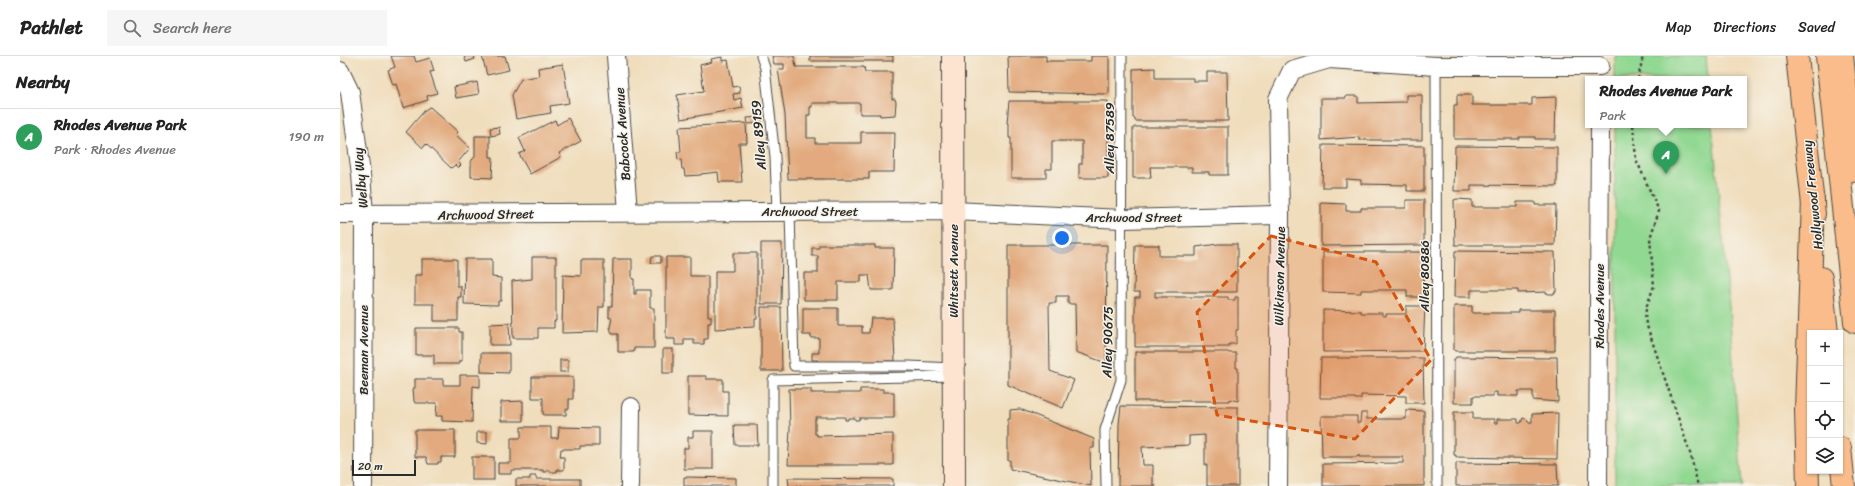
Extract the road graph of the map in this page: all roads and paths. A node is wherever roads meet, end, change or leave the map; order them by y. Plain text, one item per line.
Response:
1 (616, 56) edge
2 (762, 56) edge
3 (953, 56) edge
4 (1122, 56) edge
5 (1643, 56) edge
6 (1797, 56) edge
7 (1827, 56) edge
8 (1842, 56) edge
9 (1436, 66) junction
10 (1600, 67) edge
11 (340, 71) edge
12 (1639, 76) edge
13 (1600, 128) edge
14 (1633, 128) edge
15 (1855, 171) edge
16 (1813, 199) junction
17 (953, 211) junction
18 (628, 212) junction
19 (783, 212) junction
20 (340, 214) edge
21 (364, 215) junction
22 (1280, 215) junction
23 (1122, 219) junction
24 (1855, 322) edge
25 (1827, 330) edge
26 (954, 372) junction
27 (631, 407) dead end
28 (1843, 474) edge
29 (363, 486) edge
30 (630, 486) edge
31 (773, 486) edge
32 (954, 486) edge
33 (1106, 486) edge
34 (1278, 486) edge
35 (1437, 486) edge
36 (1598, 486) edge
37 (1698, 486) edge
38 (1808, 486) edge
39 (1844, 486) edge

1 - 18 street, Babcock Avenue
2 - 19 lane, Alley 89159
3 - 17 main road, Whitsett Avenue
4 - 23 lane, Alley 87589
5 - 12 path
6 - 16 highway, Hollywood Freeway
7 - 24 highway
8 - 15 highway
9 - 10 street
9 - 22 street, Wilkinson Avenue
9 - 35 lane, Alley 80886
11 - 21 street, Welby Way
13 - 36 street, Rhodes Avenue
14 - 37 path
16 - 25 highway, Hollywood Freeway
16 - 38 highway
17 - 19 street, Archwood Street
17 - 23 street, Archwood Street
17 - 26 main road, Whitsett Avenue
18 - 19 street, Archwood Street
18 - 21 street, Archwood Street
19 - 26 lane, Alley 89159
20 - 21 street, Archwood Street
21 - 29 street, Beeman Avenue
22 - 23 street, Archwood Street
22 - 34 street, Wilkinson Avenue
23 - 33 lane, Alley 90675
26 - 31 lane
26 - 32 main road, Whitsett Avenue
27 - 30 street
28 - 39 highway

